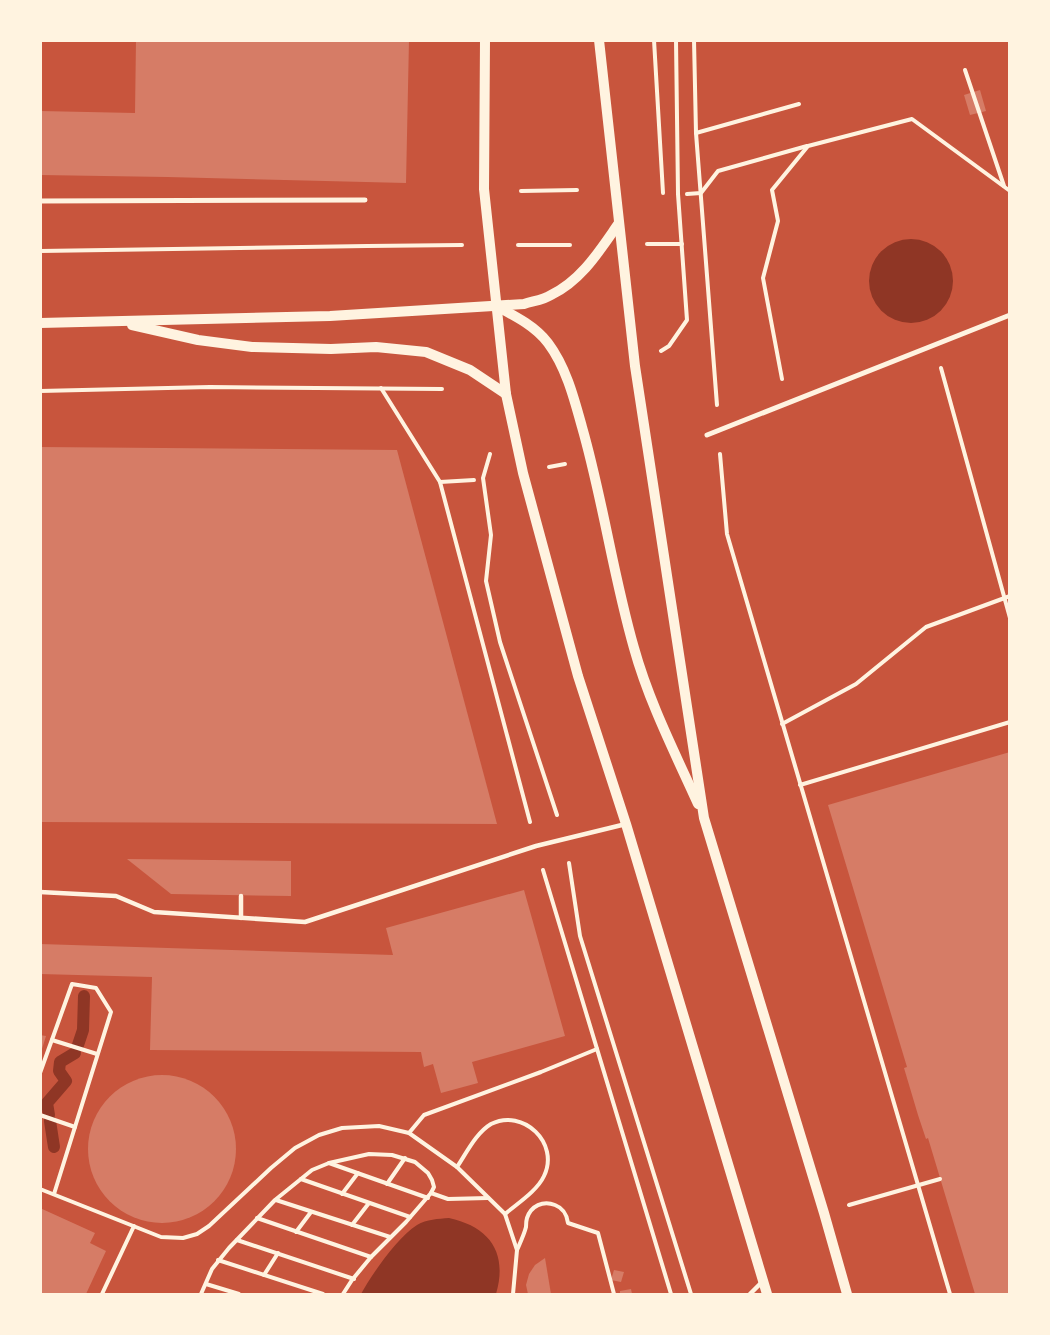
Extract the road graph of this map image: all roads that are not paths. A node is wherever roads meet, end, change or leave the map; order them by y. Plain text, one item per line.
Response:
1 (485, 40) edge
2 (599, 40) edge
3 (365, 200) dead end
4 (40, 201) edge
5 (619, 223) junction
6 (495, 306) junction
7 (1010, 315) edge
8 (114, 322) junction
9 (40, 323) edge
10 (506, 394) junction
11 (707, 435) dead end
12 (704, 818) junction
13 (626, 824) junction
14 (40, 892) edge
15 (241, 896) dead end
16 (241, 918) junction
17 (763, 1281) junction
18 (750, 1294) edge
19 (767, 1294) edge
20 (847, 1294) edge

1 - 6 street
2 - 5 street
3 - 4 street
5 - 6 street
5 - 12 street
6 - 8 street
6 - 10 street
6 - 12 street
7 - 11 street
8 - 9 street
8 - 10 street
10 - 13 street
12 - 20 street
13 - 16 lane
13 - 17 street
14 - 16 lane
15 - 16 lane
17 - 18 lane
17 - 19 street

